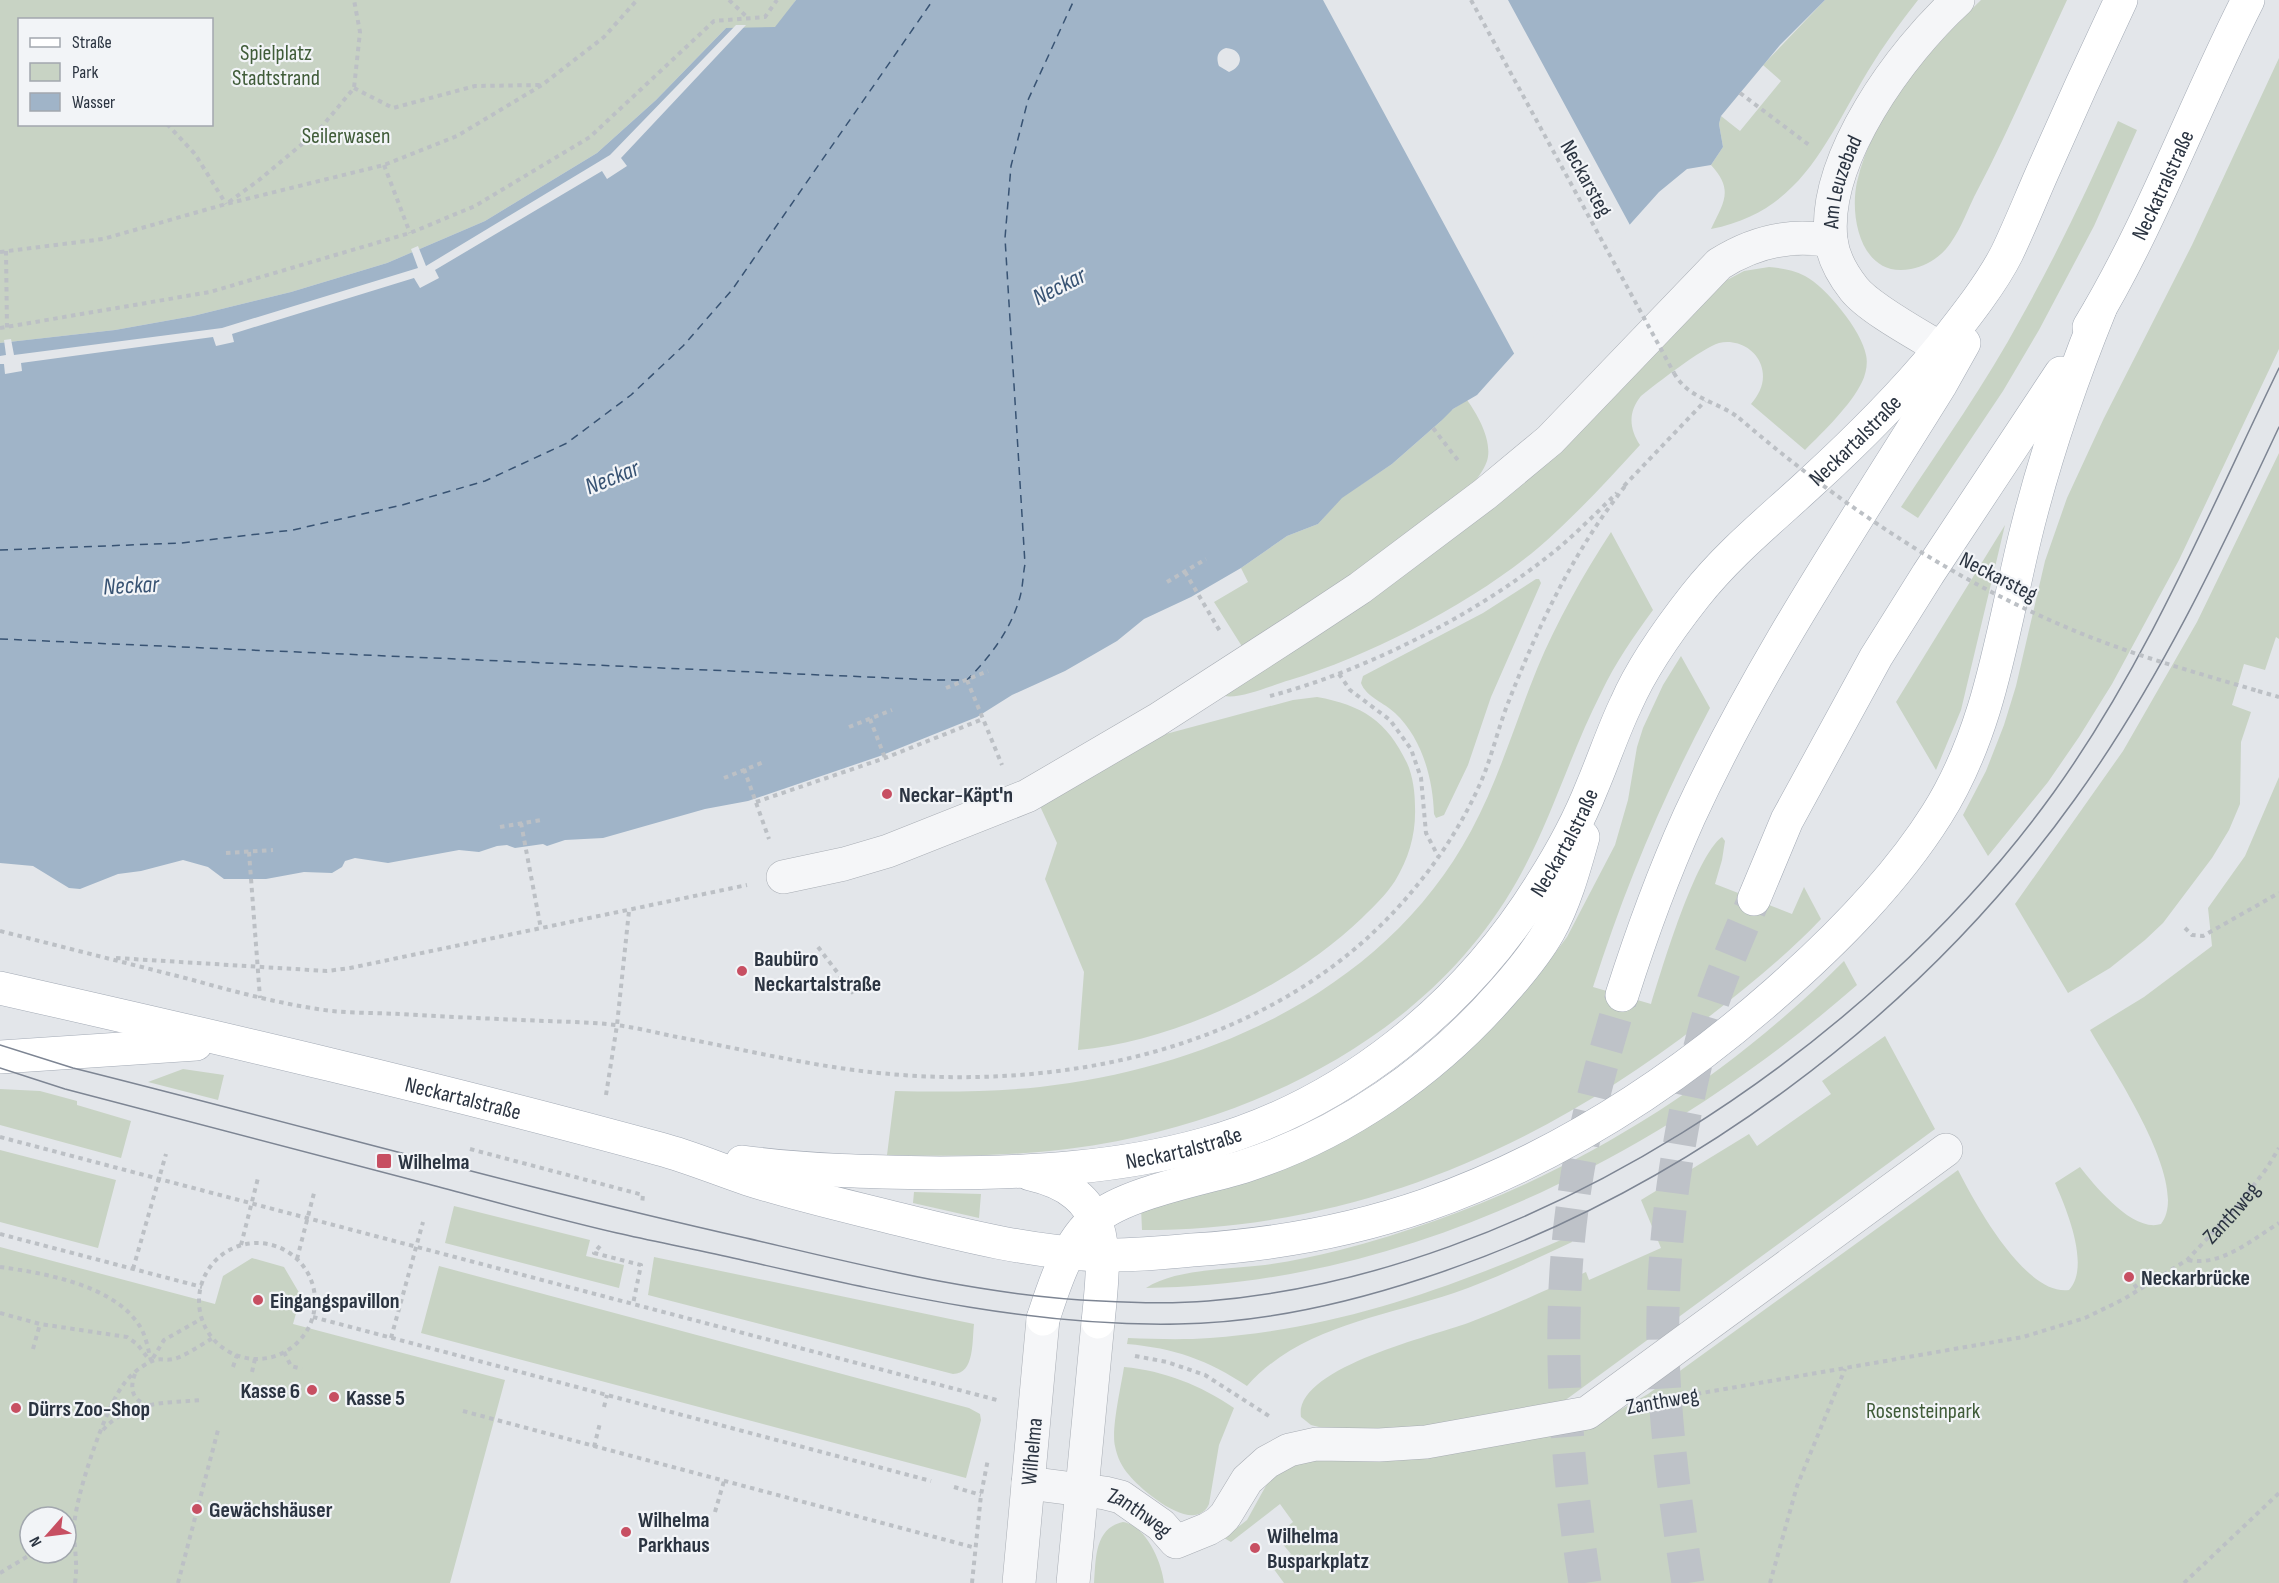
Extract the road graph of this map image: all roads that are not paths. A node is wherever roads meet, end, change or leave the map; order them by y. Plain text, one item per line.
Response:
1 (1958, 0) edge
2 (2121, 0) edge
3 (2247, 0) edge
4 (1831, 241) junction
5 (2005, 256) junction
6 (2100, 309) junction
7 (1940, 348) junction
8 (1604, 757) junction
9 (777, 862) road end
10 (1754, 899) tunnel mouth
11 (0, 988) edge
12 (1622, 995) tunnel mouth
13 (257, 1047) junction
14 (0, 1057) edge
15 (1946, 1150) dead end
16 (666, 1151) junction
17 (1020, 1171) junction
18 (1095, 1218) junction
19 (966, 1236) junction
20 (1185, 1251) junction
21 (1086, 1254) junction
22 (1099, 1312) junction
23 (1043, 1319) junction
24 (1028, 1483) junction
25 (1082, 1490) junction
26 (1019, 1583) edge
27 (1073, 1583) edge

1 - 4 street, Am Leuzebad
2 - 5 main road, Neckartalstraße
3 - 6 main road, Neckatralstraße
4 - 7 street, Am Leuzebad
4 - 9 street
5 - 7 main road, Neckartalstraße
5 - 12 main road
6 - 10 main road
6 - 20 main road, Neckartalstraße
7 - 8 main road, Neckartalstraße
8 - 17 main road, Neckartalstraße
8 - 18 main road
11 - 13 main road, Neckartalstraße
13 - 14 main road, Neckartalstraße
13 - 16 main road, Neckartalstraße
15 - 25 street, Zanthweg
16 - 17 main road, Neckartalstraße
16 - 19 main road, Neckartalstraße
17 - 18 main road
18 - 21 main road
19 - 21 main road, Neckartalstraße
19 - 23 main road
20 - 21 main road, Neckartalstraße
20 - 22 main road
21 - 22 main road
21 - 23 main road
22 - 25 street
23 - 24 street, Wilhelma
24 - 25 street, Zanthweg
24 - 26 street, Wilhelma
25 - 27 street

